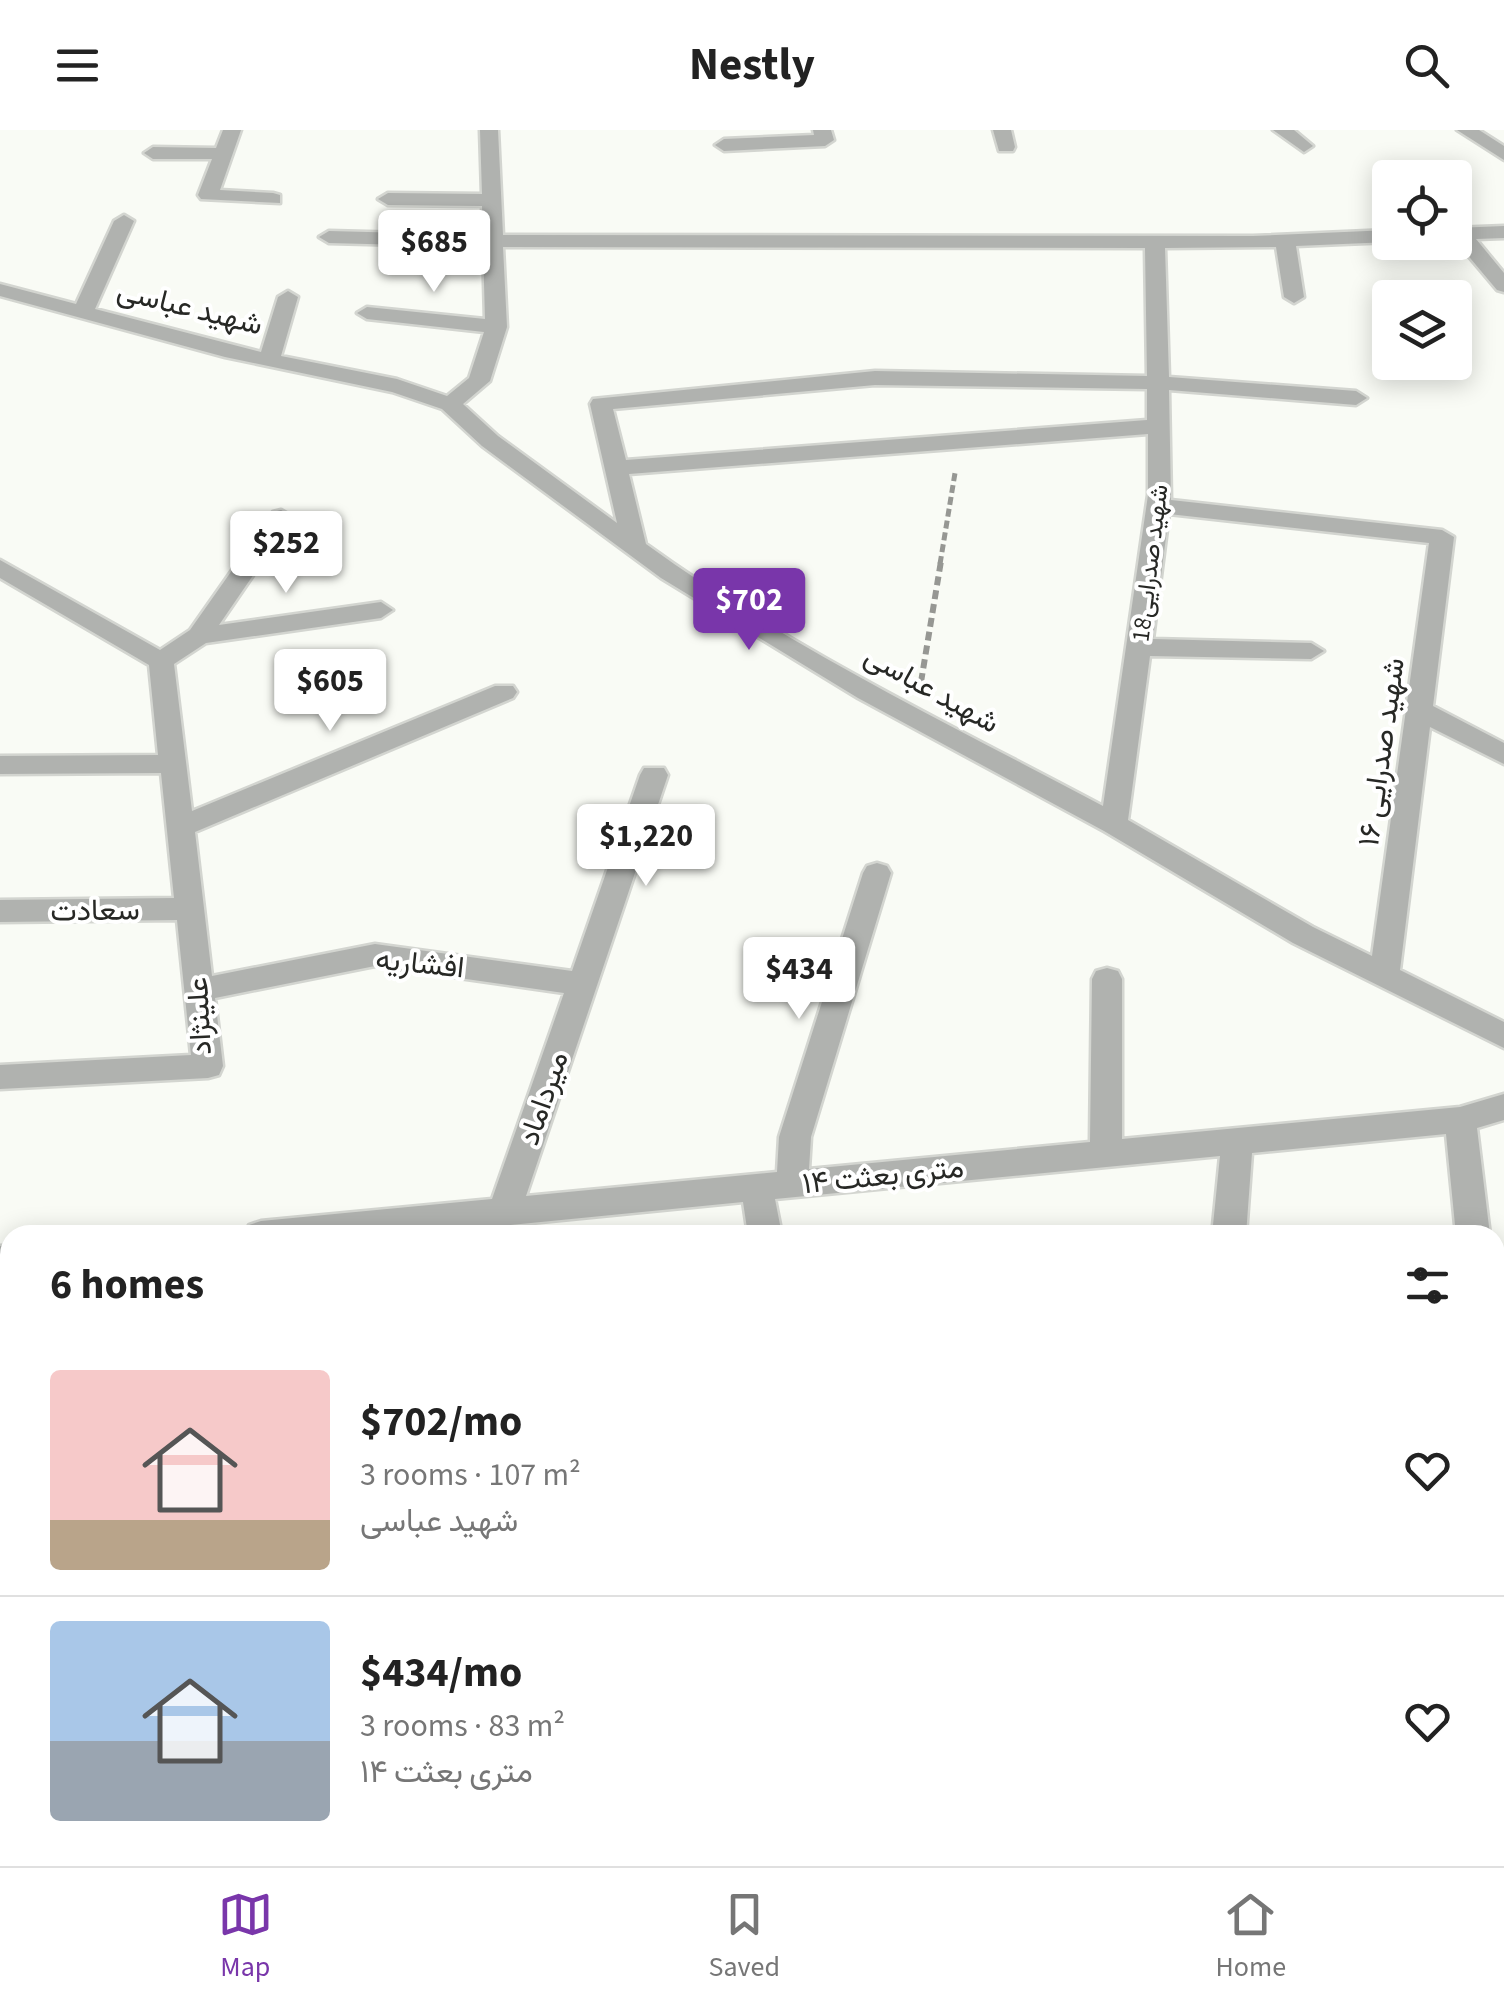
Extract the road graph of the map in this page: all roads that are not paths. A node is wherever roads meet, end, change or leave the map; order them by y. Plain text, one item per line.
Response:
1 (232, 130) edge
2 (489, 130) edge
3 (822, 130) edge
4 (1282, 130) edge
5 (1466, 130) edge
6 (724, 144) dead end
7 (1304, 146) dead end
8 (153, 153) dead end
9 (224, 154) junction
10 (1504, 154) edge
11 (388, 198) dead end
12 (274, 199) dead end
13 (490, 200) junction
14 (124, 221) dead end
15 (1504, 232) edge
16 (1472, 233) edge
17 (329, 237) dead end
18 (1372, 237) edge
19 (492, 241) junction
20 (1155, 241) junction
21 (1285, 241) junction
22 (1472, 249) edge
23 (1504, 286) edge
24 (0, 290) edge
25 (1294, 297) dead end
26 (288, 298) dead end
27 (367, 313) dead end
28 (82, 314) junction
29 (496, 327) junction
30 (268, 360) junction
31 (1158, 383) junction
32 (1356, 398) dead end
33 (450, 404) junction
34 (1159, 426) junction
35 (617, 468) junction
36 (1159, 506) junction
37 (281, 517) dead end
38 (636, 547) junction
39 (0, 568) edge
40 (381, 610) dead end
41 (199, 636) junction
42 (1139, 647) junction
43 (1311, 651) dead end
44 (161, 660) junction
45 (504, 692) dead end
46 (1420, 710) junction
47 (1504, 755) edge
48 (172, 764) junction
49 (0, 765) edge
50 (654, 775) dead end
51 (1114, 824) junction
52 (179, 828) junction
53 (877, 874) dead end
54 (190, 909) junction
55 (0, 911) edge
56 (1384, 976) junction
57 (1108, 980) dead end
58 (582, 984) junction
59 (199, 990) junction
60 (1504, 1036) edge
61 (0, 1077) edge
62 (1504, 1107) edge
63 (1460, 1120) junction
64 (1237, 1140) junction
65 (1106, 1153) junction
66 (792, 1184) junction
67 (758, 1187) junction
68 (504, 1212) junction
69 (367, 1225) edge
70 (764, 1225) edge
71 (1230, 1225) edge
72 (1472, 1225) edge

1 - 9 street
2 - 13 street
3 - 6 street
4 - 7 street
5 - 10 street
8 - 9 street
9 - 12 street
11 - 13 street
13 - 19 street
14 - 28 street
15 - 16 street
17 - 19 street
18 - 21 street
19 - 20 street
19 - 29 street
20 - 21 street
20 - 31 street, شهید صدرایی18
21 - 25 street
22 - 23 street
24 - 28 street, شهید عباسی
26 - 30 street
27 - 29 street
28 - 30 street, شهید عباسی
29 - 33 street
30 - 33 street, شهید عباسی
31 - 32 street
31 - 34 street, شهید صدرایی18
31 - 35 street
33 - 38 street, شهید عباسی
34 - 35 street
34 - 36 street, شهید صدرایی18
35 - 38 street
36 - 42 street, شهید صدرایی18
36 - 46 street, شهید صدرایی ۱۶
37 - 41 street
38 - 51 street, شهید عباسی
39 - 44 street
40 - 41 street
41 - 44 street
42 - 43 street
42 - 51 street, شهید صدرایی18
44 - 48 street, علینژاد
45 - 52 street
46 - 47 street
46 - 56 street, شهید صدرایی ۱۶
48 - 49 street
48 - 52 street, علینژاد
50 - 58 street, میرداماد
51 - 56 street, شهید عباسی
52 - 54 street, علینژاد
53 - 66 street
54 - 55 street, سعادت
54 - 59 street, علینژاد
56 - 60 street, شهید عباسی
57 - 65 street
58 - 59 street, افشاریه
58 - 68 street, میرداماد
59 - 61 street, علینژاد
62 - 63 street, ۱۴ متری بعثت
63 - 64 street, ۱۴ متری بعثت
63 - 72 street
64 - 65 street, ۱۴ متری بعثت
64 - 71 street
65 - 66 street, ۱۴ متری بعثت
66 - 67 street, ۱۴ متری بعثت
67 - 68 street, ۱۴ متری بعثت
67 - 70 street
68 - 69 street, ۱۴ متری بعثت

